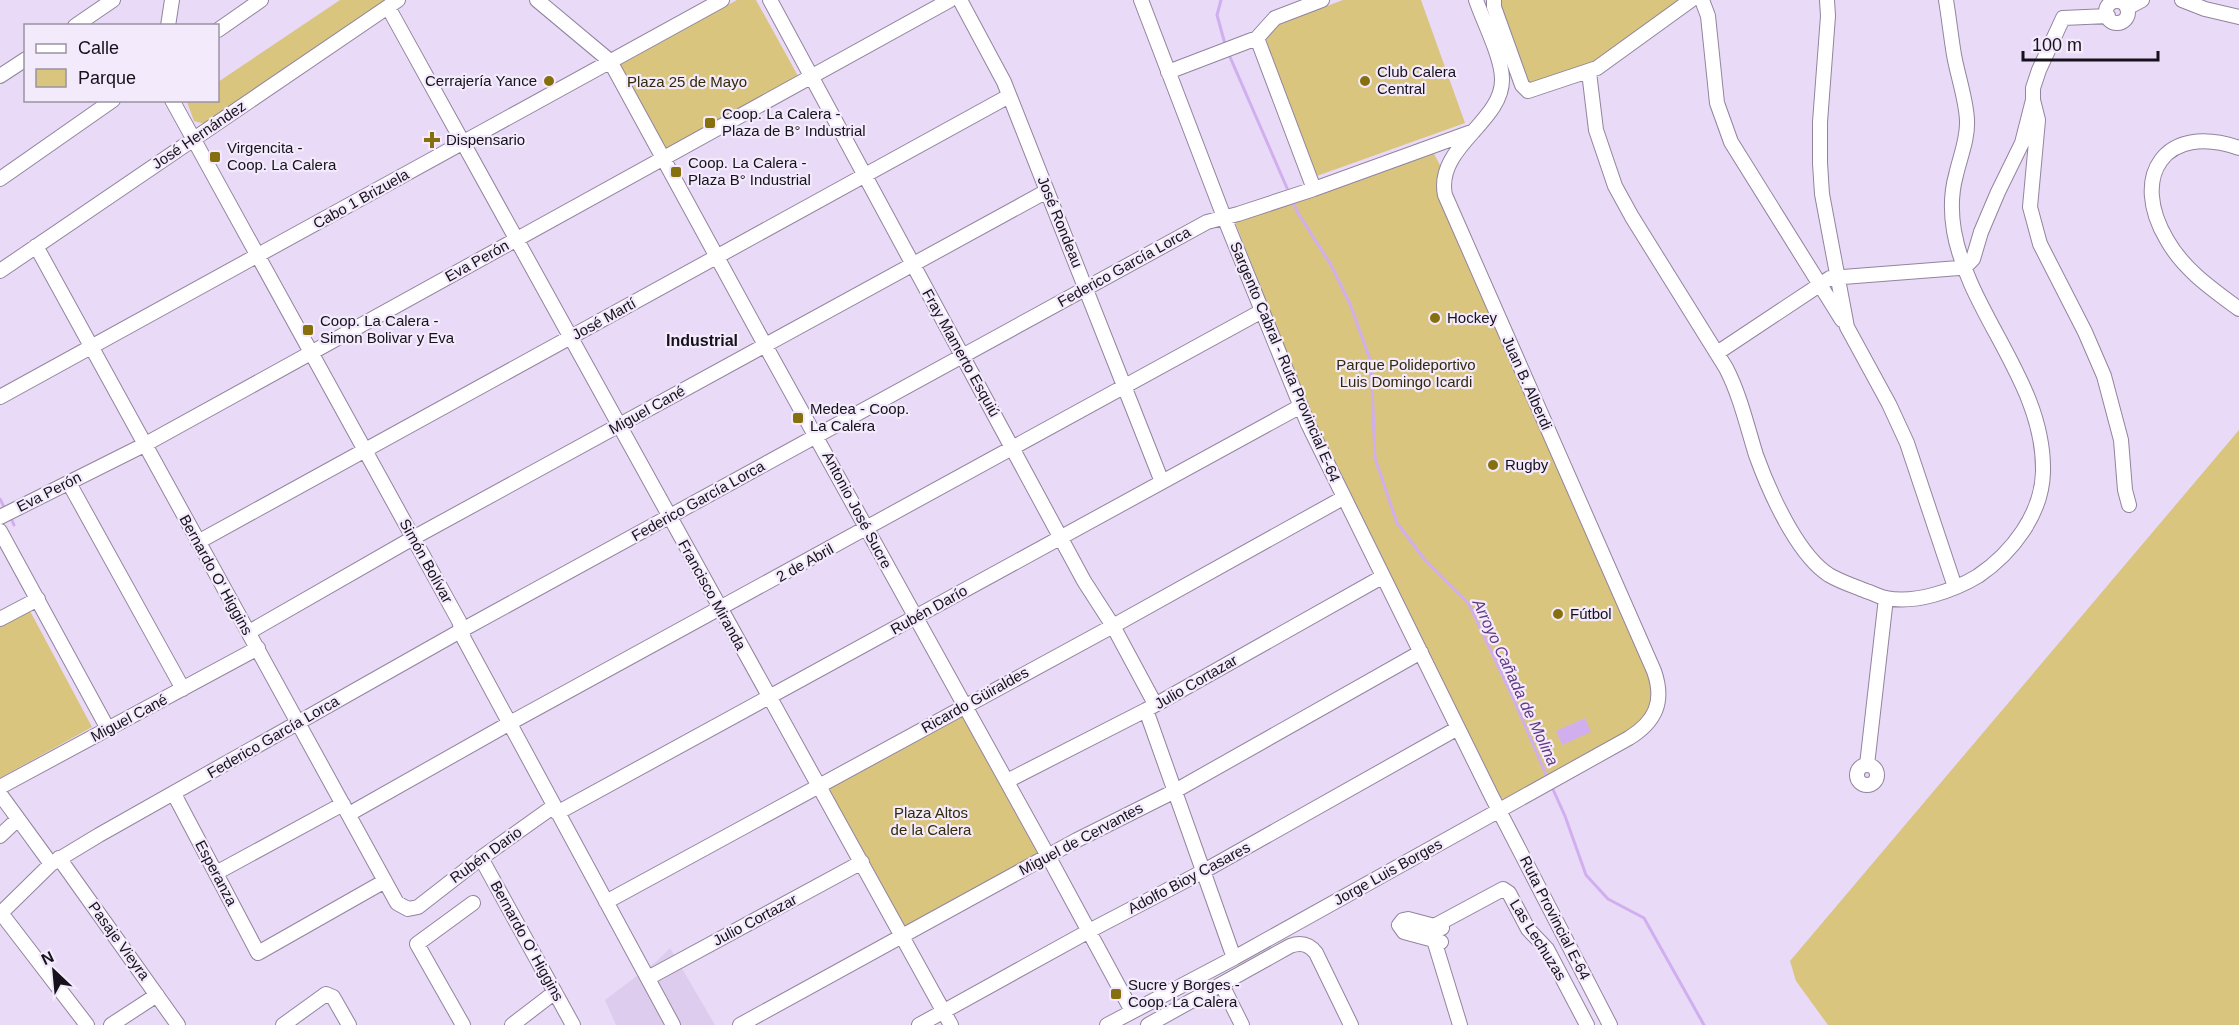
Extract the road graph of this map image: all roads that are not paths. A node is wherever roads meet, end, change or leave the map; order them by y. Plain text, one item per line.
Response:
1 (113, 0) edge
2 (172, 0) edge
3 (261, 0) edge
4 (537, 0) edge
5 (722, 0) edge
6 (770, 0) edge
7 (950, 0) edge
8 (960, 0) edge
9 (1141, 0) edge
10 (1322, 0) edge
11 (1476, 0) edge
12 (1494, 0) edge
13 (1691, 0) edge
14 (1702, 0) edge
15 (1827, 0) edge
16 (1946, 0) edge
17 (2142, 0) edge
18 (2182, 0) edge
19 (393, 3) edge
20 (2239, 17) edge
21 (78, 24) edge
22 (168, 24) edge
23 (219, 29) edge
24 (1257, 38) junction
25 (24, 60) edge
26 (610, 61) junction
27 (1168, 72) junction
28 (1589, 72) junction
29 (0, 76) edge
30 (811, 77) junction
31 (1009, 96) junction
32 (2033, 100) junction
33 (110, 102) edge
34 (173, 102) edge
35 (1473, 131) junction
36 (192, 140) junction
37 (463, 143) junction
38 (1427, 148) junction
39 (2239, 148) edge
40 (663, 159) junction
41 (866, 175) junction
42 (1445, 176) junction
43 (0, 179) edge
44 (1314, 189) junction
45 (1047, 191) junction
46 (1224, 217) junction
47 (516, 240) junction
48 (36, 246) junction
49 (258, 255) junction
50 (718, 257) junction
51 (913, 265) junction
52 (1965, 267) junction
53 (0, 271) edge
54 (1838, 276) junction
55 (1819, 284) junction
56 (1086, 288) junction
57 (2239, 309) edge
58 (1262, 311) junction
59 (1846, 327) junction
60 (571, 337) junction
61 (765, 345) junction
62 (91, 347) junction
63 (310, 352) junction
64 (1717, 353) junction
65 (964, 356) junction
66 (1124, 387) junction
67 (0, 397) edge
68 (1301, 406) junction
69 (619, 426) junction
70 (817, 436) junction
71 (144, 445) junction
72 (1013, 448) junction
73 (365, 451) junction
74 (1162, 482) junction
75 (69, 483) junction
76 (1343, 498) junction
77 (2129, 505) dead end
78 (0, 517) edge
79 (669, 518) junction
80 (867, 529) junction
81 (0, 531) edge
82 (1061, 537) junction
83 (413, 538) junction
84 (198, 542) junction
85 (1382, 577) junction
86 (1955, 587) junction
87 (1886, 598) junction
88 (38, 599) junction
89 (720, 610) junction
90 (916, 618) junction
91 (0, 619) edge
92 (1113, 626) junction
93 (462, 630) junction
94 (249, 632) junction
95 (258, 648) junction
96 (1421, 652) junction
97 (183, 689) junction
98 (770, 698) junction
99 (964, 705) junction
100 (1657, 706) joint
101 (1151, 707) junction
102 (298, 723) junction
103 (510, 723) junction
104 (1458, 728) junction
105 (108, 729) junction
106 (1867, 765) dead end
107 (1007, 781) junction
108 (818, 786) junction
109 (0, 787) edge
110 (1175, 790) junction
111 (0, 794) edge
112 (174, 794) junction
113 (346, 809) junction
114 (556, 809) junction
115 (1500, 811) junction
116 (18, 819) junction
117 (0, 836) edge
118 (1049, 857) junction
119 (481, 858) junction
120 (55, 861) junction
121 (862, 862) junction
122 (1204, 871) junction
123 (216, 873) junction
124 (385, 881) junction
125 (606, 902) junction
126 (398, 903) joint
127 (473, 903) dead end
128 (0, 913) edge
129 (1089, 931) junction
130 (1439, 934) junction
131 (902, 936) junction
132 (1234, 958) junction
133 (648, 978) junction
134 (1222, 985) junction
135 (555, 992) junction
136 (157, 995) junction
137 (1132, 1011) junction
138 (944, 1012) junction
139 (87, 1025) edge
140 (111, 1025) edge
141 (178, 1025) edge
142 (283, 1025) edge
143 (349, 1025) edge
144 (463, 1025) edge
145 (512, 1025) edge
146 (573, 1025) edge
147 (673, 1025) edge
148 (740, 1025) edge
149 (919, 1025) edge
150 (951, 1025) edge
151 (1107, 1025) edge
152 (1148, 1025) edge
153 (1242, 1025) edge
154 (1351, 1025) edge
155 (1460, 1025) edge
156 (1467, 1025) edge
157 (1587, 1025) edge
158 (1610, 1025) edge

1 - 21 street
2 - 22 street
3 - 23 street
4 - 26 street, Antonio José Sucre
5 - 26 street, Cabo 1 Brizuela
6 - 30 street, Fray Mamerto Esquiú
7 - 30 street, Eva Perón
8 - 31 street, José Rondeau
9 - 27 street, Sargento Cabral - Ruta Provincial E-64
10 - 24 street
11 - 35 street
12 - 28 street
13 - 28 street
14 - 55 street
15 - 54 street
16 - 52 street
17 - 32 street
18 - 20 street
19 - 36 street, José Hernández
19 - 37 street, Francisco Miranda
24 - 27 street
24 - 44 street
25 - 29 street
26 - 37 street, Cabo 1 Brizuela
26 - 40 street, Antonio José Sucre
27 - 46 street, Sargento Cabral - Ruta Provincial E-64
28 - 64 street
30 - 40 street, Eva Perón
30 - 41 street, Fray Mamerto Esquiú
31 - 41 street, José Martí
31 - 45 street, José Rondeau
32 - 52 street
32 - 77 street
33 - 43 street
34 - 36 street, Simón Bolívar
35 - 38 street, Federico García Lorca
35 - 42 street
36 - 48 street, José Hernández
36 - 49 street, Simón Bolívar
37 - 47 street, Francisco Miranda
37 - 49 street, Cabo 1 Brizuela
38 - 42 street
38 - 44 street, Federico García Lorca
39 - 57 street
40 - 47 street, Eva Perón
40 - 50 street, Antonio José Sucre
41 - 50 street, José Martí
41 - 51 street, Fray Mamerto Esquiú
42 - 100 street, Juan B. Alberdi
44 - 46 street, Federico García Lorca
45 - 51 street, Miguel Cané
45 - 56 street, José Rondeau
46 - 56 street, Federico García Lorca
46 - 58 street, Sargento Cabral - Ruta Provincial E-64
47 - 60 street, Francisco Miranda
47 - 63 street, Eva Perón
48 - 53 street, José Hernández
48 - 62 street, Bernardo O' Higgins
49 - 62 street, Cabo 1 Brizuela
49 - 63 street, Simón Bolívar
50 - 60 street, José Martí
50 - 61 street, Antonio José Sucre
51 - 61 street, Miguel Cané
51 - 65 street, Fray Mamerto Esquiú
52 - 54 street
52 - 86 street
54 - 55 street
54 - 59 street
55 - 59 street
55 - 64 street
56 - 65 street, Federico García Lorca
56 - 66 street, José Rondeau
58 - 66 street, 2 de Abril
58 - 68 street, Sargento Cabral - Ruta Provincial E-64
59 - 86 street
60 - 69 street, Francisco Miranda
60 - 73 street, José Martí
61 - 69 street, Miguel Cané
61 - 70 street, Antonio José Sucre
62 - 67 street, Cabo 1 Brizuela
62 - 71 street, Bernardo O' Higgins
63 - 71 street, Eva Perón
63 - 73 street, Simón Bolívar
64 - 87 street
65 - 70 street, Federico García Lorca
65 - 72 street, Fray Mamerto Esquiú
66 - 72 street, 2 de Abril
66 - 74 street, José Rondeau
68 - 74 street, Rubén Darío
68 - 76 street, Sargento Cabral - Ruta Provincial E-64
69 - 79 street, Francisco Miranda
69 - 83 street, Miguel Cané
70 - 79 street, Federico García Lorca
70 - 80 street, Antonio José Sucre
71 - 75 street, Eva Perón
71 - 84 street, Bernardo O' Higgins
72 - 80 street, 2 de Abril
72 - 82 street, Fray Mamerto Esquiú
73 - 83 street, Simón Bolívar
73 - 84 street, José Martí
74 - 82 street, Rubén Darío
75 - 78 street, Eva Perón
75 - 97 street
76 - 85 street, Sargento Cabral - Ruta Provincial E-64
76 - 92 street, Ricardo Güiraldes
79 - 89 street, Francisco Miranda
79 - 93 street, Federico García Lorca
80 - 89 street, 2 de Abril
80 - 90 street, Antonio José Sucre
81 - 88 street
82 - 90 street, Rubén Darío
82 - 92 street, Fray Mamerto Esquiú
83 - 93 street, Simón Bolívar
83 - 94 street, Miguel Cané
84 - 94 street, Bernardo O' Higgins
85 - 96 street, Sargento Cabral - Ruta Provincial E-64
85 - 101 street, Julio Cortazar
86 - 87 street
87 - 106 street
88 - 91 street
88 - 105 street
89 - 98 street, Francisco Miranda
89 - 103 street, 2 de Abril
90 - 98 street, Rubén Darío
90 - 99 street, Antonio José Sucre
92 - 99 street, Ricardo Güiraldes
92 - 101 street, Fray Mamerto Esquiú
93 - 102 street, Federico García Lorca
93 - 103 street, Simón Bolívar
94 - 95 street, Bernardo O' Higgins
95 - 97 street, Miguel Cané
95 - 102 street, Bernardo O' Higgins
96 - 104 street, Sargento Cabral - Ruta Provincial E-64
96 - 110 street, Miguel de Cervantes
97 - 105 street, Miguel Cané
98 - 108 street, Francisco Miranda
98 - 114 street, Rubén Darío
99 - 107 street, Antonio José Sucre
99 - 108 street, Ricardo Güiraldes
100 - 115 street, Jorge Luis Borges
101 - 107 street, Julio Cortazar
101 - 110 street, Fray Mamerto Esquiú
102 - 112 street, Federico García Lorca
102 - 113 street, Bernardo O' Higgins
103 - 113 street, 2 de Abril
103 - 114 street, Simón Bolívar
104 - 115 street, Sargento Cabral - Ruta Provincial E-64
104 - 122 street, Adolfo Bioy Casares
105 - 109 street, Miguel Cané
107 - 118 street, Antonio José Sucre
108 - 121 street, Francisco Miranda
108 - 125 street, Ricardo Güiraldes
110 - 118 street, Miguel de Cervantes
110 - 122 street, Fray Mamerto Esquiú
111 - 116 street, Pasaje Vieyra
112 - 120 street, Federico García Lorca
112 - 123 street, Esperanza
113 - 123 street, 2 de Abril
113 - 124 street, Bernardo O' Higgins
114 - 119 street, Rubén Dario
114 - 125 street, Simón Bolívar
115 - 132 street, Jorge Luis Borges
115 - 158 street, Ruta Provincial E-64
116 - 117 street
116 - 120 street, Pasaje Vieyra
118 - 129 street, Antonio José Sucre
118 - 131 street, Miguel de Cervantes
119 - 126 street, Rubén Dario
119 - 135 street, Bernardo O' Higgins
120 - 128 street, Federico García Lorca
120 - 136 street, Pasaje Vieyra
121 - 131 street, Francisco Miranda
121 - 133 street, Julio Cortazar
122 - 129 street, Adolfo Bioy Casares
122 - 132 street, Fray Mamerto Esquiú
123 - 124 street, Esperanza
124 - 126 street, Bernardo O' Higgins
125 - 133 street, Simón Bolívar
127 - 144 street
128 - 139 street
129 - 137 street, Antonio José Sucre
129 - 138 street, Adolfo Bioy Casares
130 - 155 street
130 - 156 street
130 - 157 street, Las Lechuzas
131 - 138 street, Francisco Miranda
131 - 148 street, Miguel de Cervantes
132 - 137 street, Jorge Luis Borges
133 - 147 street, Simón Bolívar
134 - 152 street
134 - 153 street
134 - 154 street
135 - 145 street
135 - 146 street, Bernardo O' Higgins
136 - 140 street
136 - 141 street, Pasaje Vieyra
137 - 151 street, Jorge Luis Borges
138 - 149 street, Adolfo Bioy Casares
138 - 150 street, Francisco Miranda
142 - 143 street

